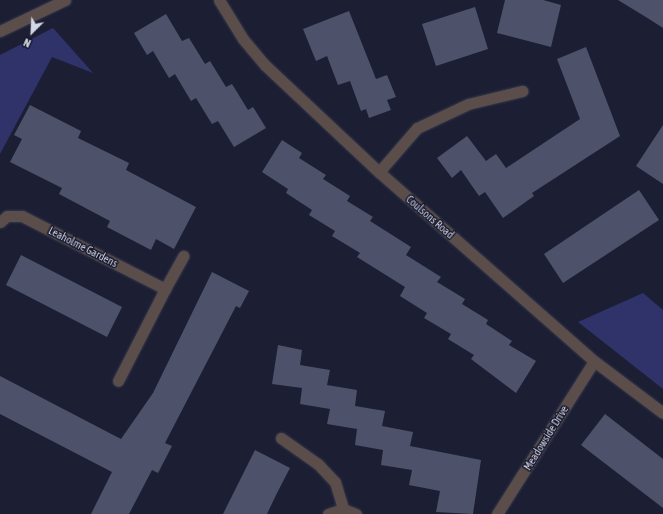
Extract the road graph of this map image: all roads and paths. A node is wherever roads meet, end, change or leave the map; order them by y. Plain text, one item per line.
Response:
1 (65, 0) edge
2 (219, 0) edge
3 (0, 31) edge
4 (522, 91) dead end
5 (379, 172) junction
6 (0, 222) edge
7 (183, 256) dead end
8 (165, 289) junction
9 (594, 361) junction
10 (118, 381) dead end
11 (663, 413) edge
12 (281, 438) dead end
13 (343, 509) junction
14 (328, 514) edge
15 (356, 514) edge
16 (497, 514) edge

1 - 3 street
2 - 5 street, Coulsons Road
4 - 5 street
5 - 9 street, Coulsons Road
6 - 8 street, Leaholme Gardens
7 - 8 street
8 - 10 street
9 - 11 street, Coulsons Road
9 - 16 street, Meadowside Drive
12 - 13 street
13 - 14 street
13 - 15 street

